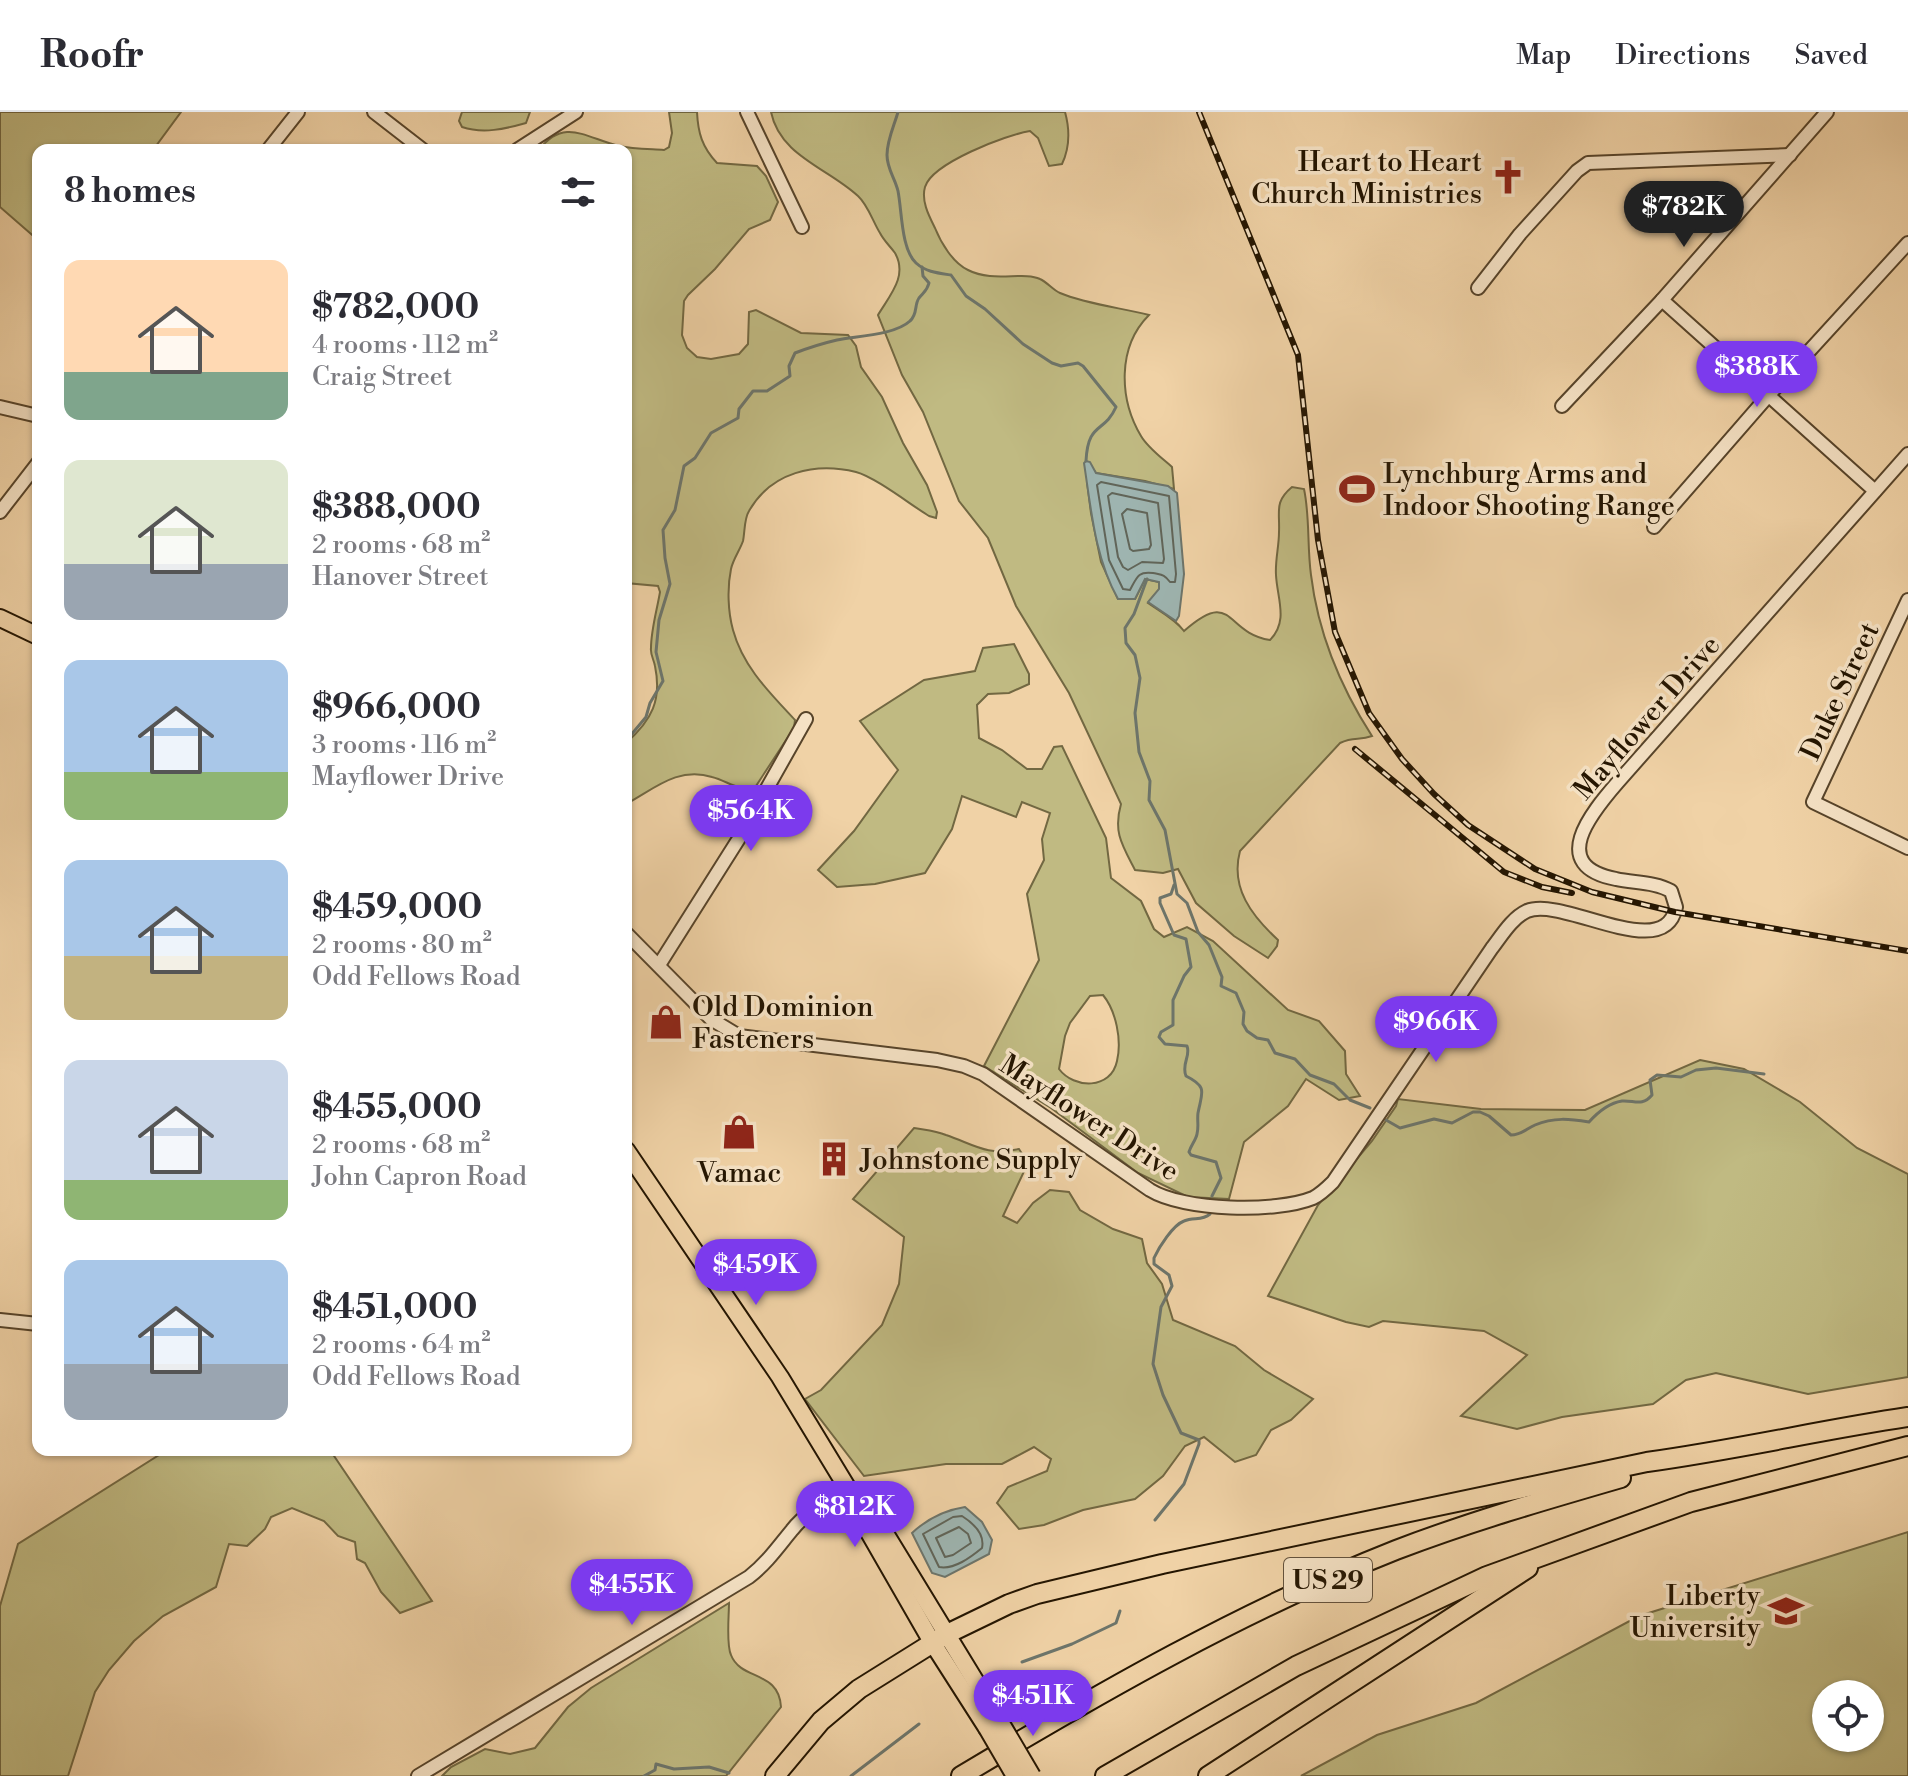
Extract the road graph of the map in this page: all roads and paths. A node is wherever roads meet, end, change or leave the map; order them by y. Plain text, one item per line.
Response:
1 (298, 112) edge
2 (374, 112) edge
3 (576, 112) edge
4 (747, 112) edge
5 (1827, 112) edge
6 (273, 144) edge
7 (415, 144) edge
8 (526, 144) edge
9 (1790, 155) junction
10 (802, 227) dead end
11 (1908, 243) edge
12 (1478, 288) dead end
13 (1662, 300) junction
14 (1768, 396) junction
15 (1562, 406) dead end
16 (0, 407) edge
17 (32, 415) edge
18 (1908, 454) edge
19 (32, 471) edge
20 (1875, 491) junction
21 (0, 512) edge
22 (1654, 527) dead end
23 (1908, 600) edge
24 (0, 618) edge
25 (32, 633) edge
26 (806, 719) dead end
27 (1908, 848) edge
28 (632, 939) edge
29 (659, 965) junction
30 (632, 1159) edge
31 (0, 1320) edge
32 (32, 1323) edge
33 (1908, 1417) edge
34 (1908, 1446) edge
35 (1724, 1452) junction
36 (848, 1489) junction
37 (1560, 1547) junction
38 (940, 1638) junction
39 (993, 1724) junction
40 (418, 1776) edge
41 (775, 1776) edge
42 (961, 1776) edge
43 (1015, 1776) edge
44 (1032, 1776) edge
45 (1105, 1776) edge
46 (1208, 1776) edge

1 - 6 street
2 - 7 street
3 - 8 street
4 - 10 street
5 - 9 street
9 - 12 street
9 - 13 street
11 - 14 street
13 - 14 street
13 - 15 street
14 - 20 street
14 - 22 street
16 - 17 street
18 - 20 street, Mayflower Drive
19 - 21 street
20 - 29 street, Mayflower Drive
23 - 27 street, Duke Street
24 - 25 main road
26 - 29 street
28 - 29 street, Mayflower Drive
30 - 36 main road
31 - 32 street
33 - 35 highway, US 29
34 - 37 highway, US 29
35 - 38 highway
35 - 42 highway, US 29
36 - 38 main road
36 - 40 street
37 - 45 highway, US 29
37 - 46 highway
38 - 39 main road
38 - 41 highway
39 - 43 main road, bridge
39 - 44 main road, bridge

